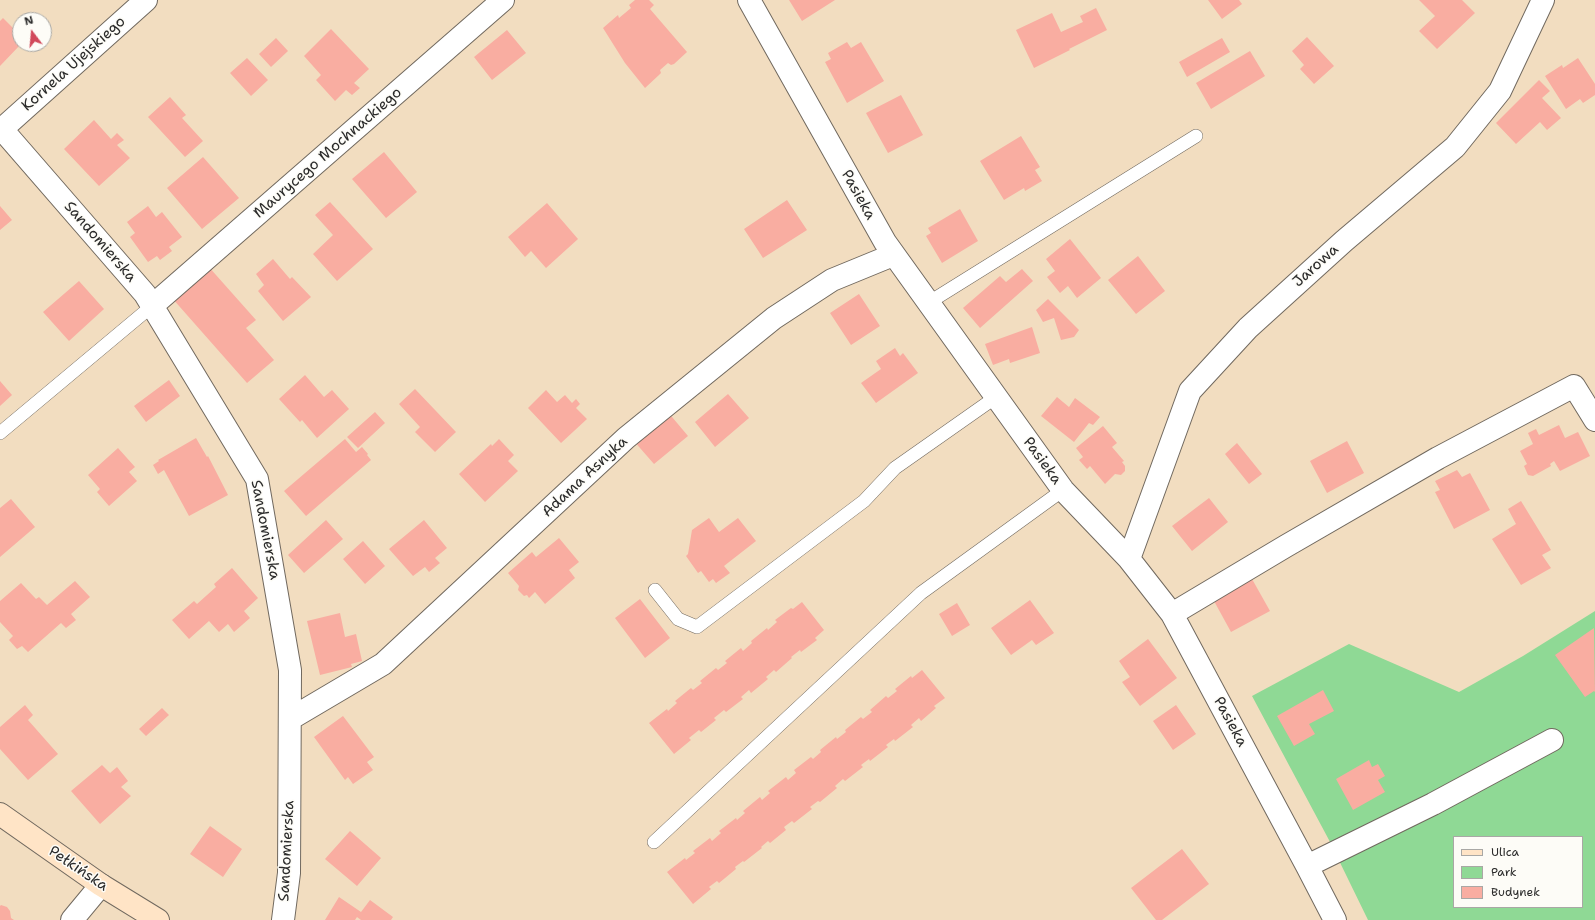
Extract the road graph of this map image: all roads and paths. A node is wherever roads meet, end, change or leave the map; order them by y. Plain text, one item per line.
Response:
1 (146, 0) edge
2 (503, 0) edge
3 (748, 0) edge
4 (1543, 0) edge
5 (1, 128) edge
6 (1196, 136) dead end
7 (894, 255) junction
8 (928, 303) junction
9 (152, 306) junction
10 (996, 397) junction
11 (1595, 420) edge
12 (0, 433) edge
13 (1063, 490) junction
14 (1128, 559) junction
15 (655, 590) dead end
16 (1172, 614) junction
17 (290, 719) junction
18 (1552, 740) dead end
19 (0, 814) edge
20 (654, 842) dead end
21 (1308, 866) junction
22 (101, 885) junction
23 (72, 920) edge
24 (158, 920) edge
25 (283, 920) edge
26 (1335, 920) edge

1 - 5 street, Kornela Ujejskiego
2 - 9 street, Maurycego Mochnackiego
3 - 7 street, Pasieka
4 - 14 street, Jarowa
5 - 9 street, Sandomierska
6 - 8 lane
7 - 8 street, Pasieka
7 - 17 street, Adama Asnyka
8 - 10 street, Pasieka
9 - 12 lane
9 - 17 street, Sandomierska
10 - 13 street, Pasieka
10 - 15 lane
11 - 16 street
13 - 14 street, Pasieka
13 - 20 lane
14 - 16 street, Pasieka
16 - 21 street, Pasieka
17 - 25 street, Sandomierska
18 - 21 street
19 - 22 street, Pełkińska
21 - 26 street, Pasieka
22 - 23 street
22 - 24 street, Pełkińska

